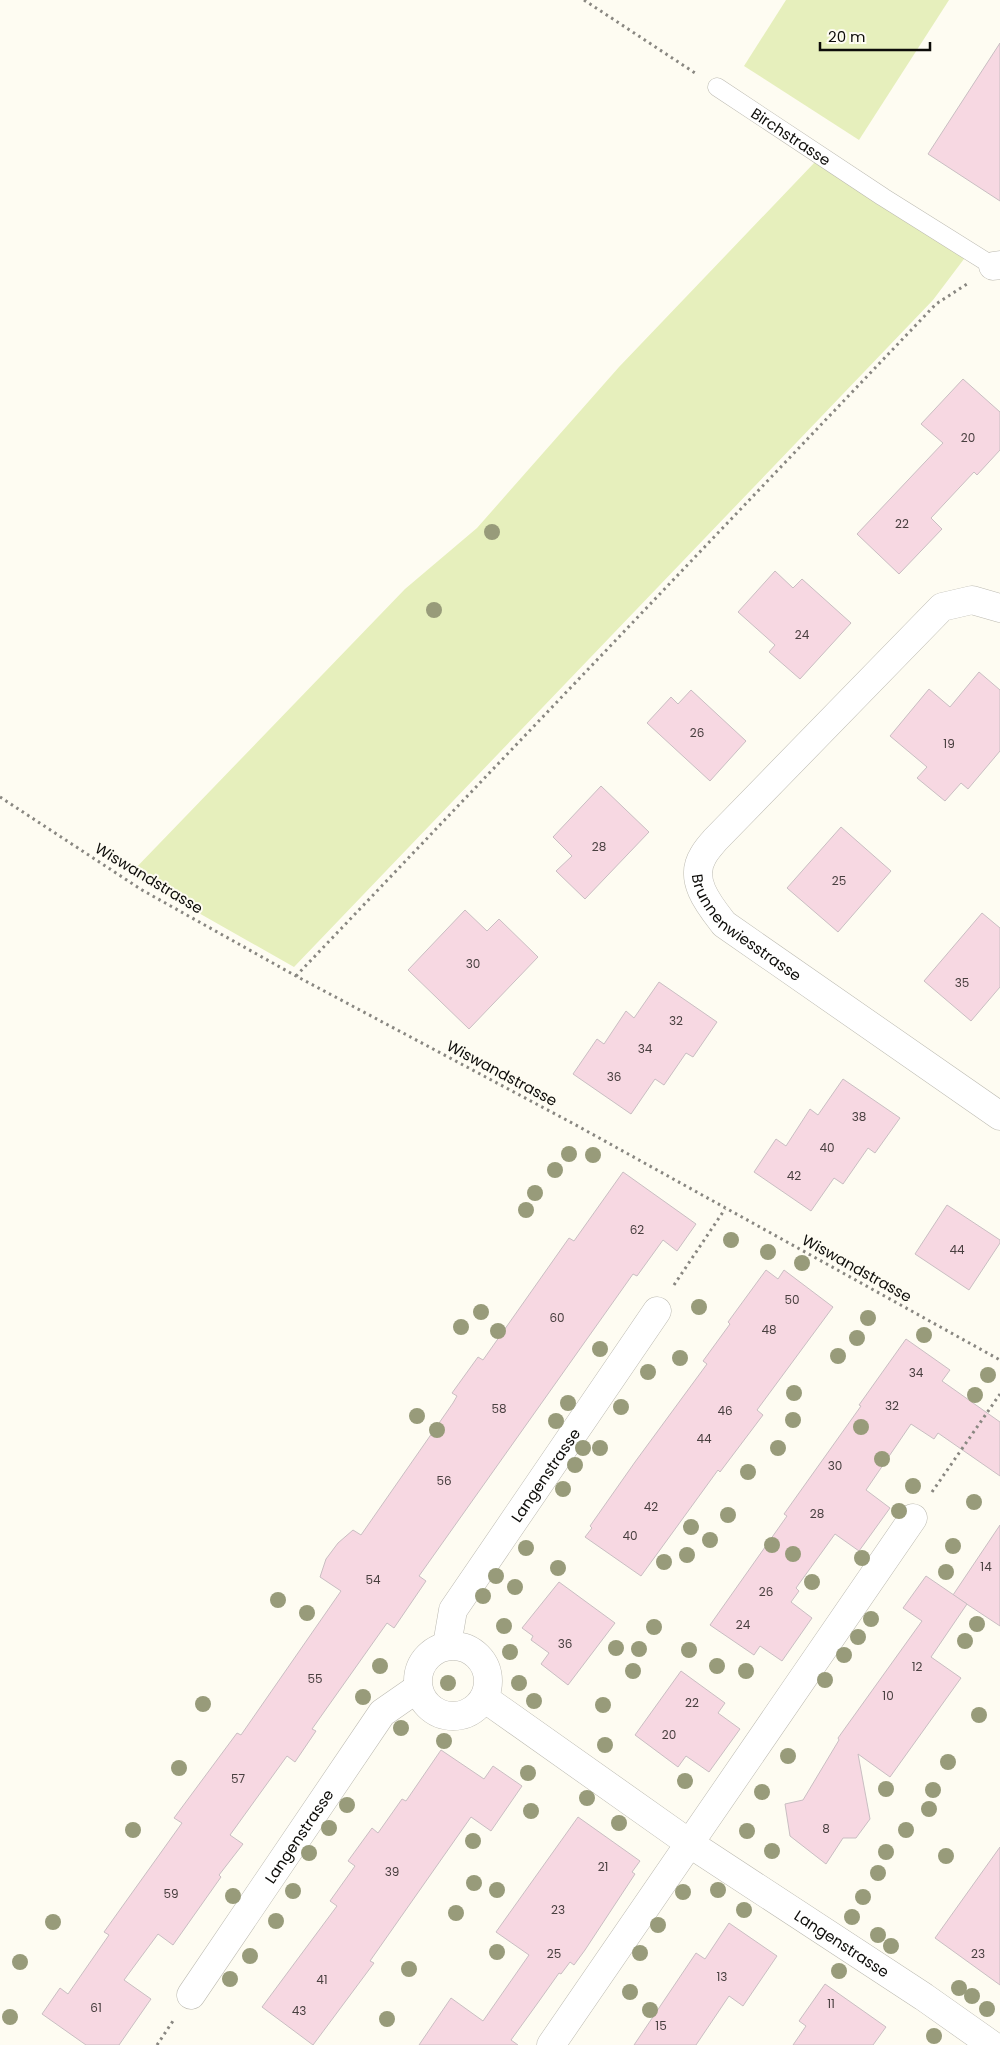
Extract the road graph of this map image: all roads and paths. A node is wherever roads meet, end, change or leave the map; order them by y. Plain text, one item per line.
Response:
1 (584, 0) edge
2 (717, 87) joint
3 (997, 265) edge
4 (1000, 608) edge
5 (0, 797) edge
6 (296, 976) junction
7 (1000, 1116) edge
8 (725, 1209) junction
9 (657, 1311) joint
10 (1000, 1360) edge
11 (1000, 1394) edge
12 (913, 1518) joint
13 (447, 1645) junction
14 (418, 1688) junction
15 (484, 1698) junction
16 (689, 1843) junction
17 (190, 1995) dead end
18 (552, 2045) edge
19 (992, 2045) edge

1 - 2 path
2 - 3 lane, Birchstrasse
3 - 6 path
4 - 7 street, Brunnenwiesstrasse
5 - 6 path, Wiswandstrasse
6 - 8 path, Wiswandstrasse
8 - 9 path
8 - 10 path, Wiswandstrasse
9 - 13 street, Langenstrasse
11 - 12 path
12 - 16 street
13 - 14 street
13 - 15 street
14 - 15 street
14 - 17 street, Langenstrasse
15 - 16 street, Langenstrasse
16 - 18 street
16 - 19 street, Langenstrasse

